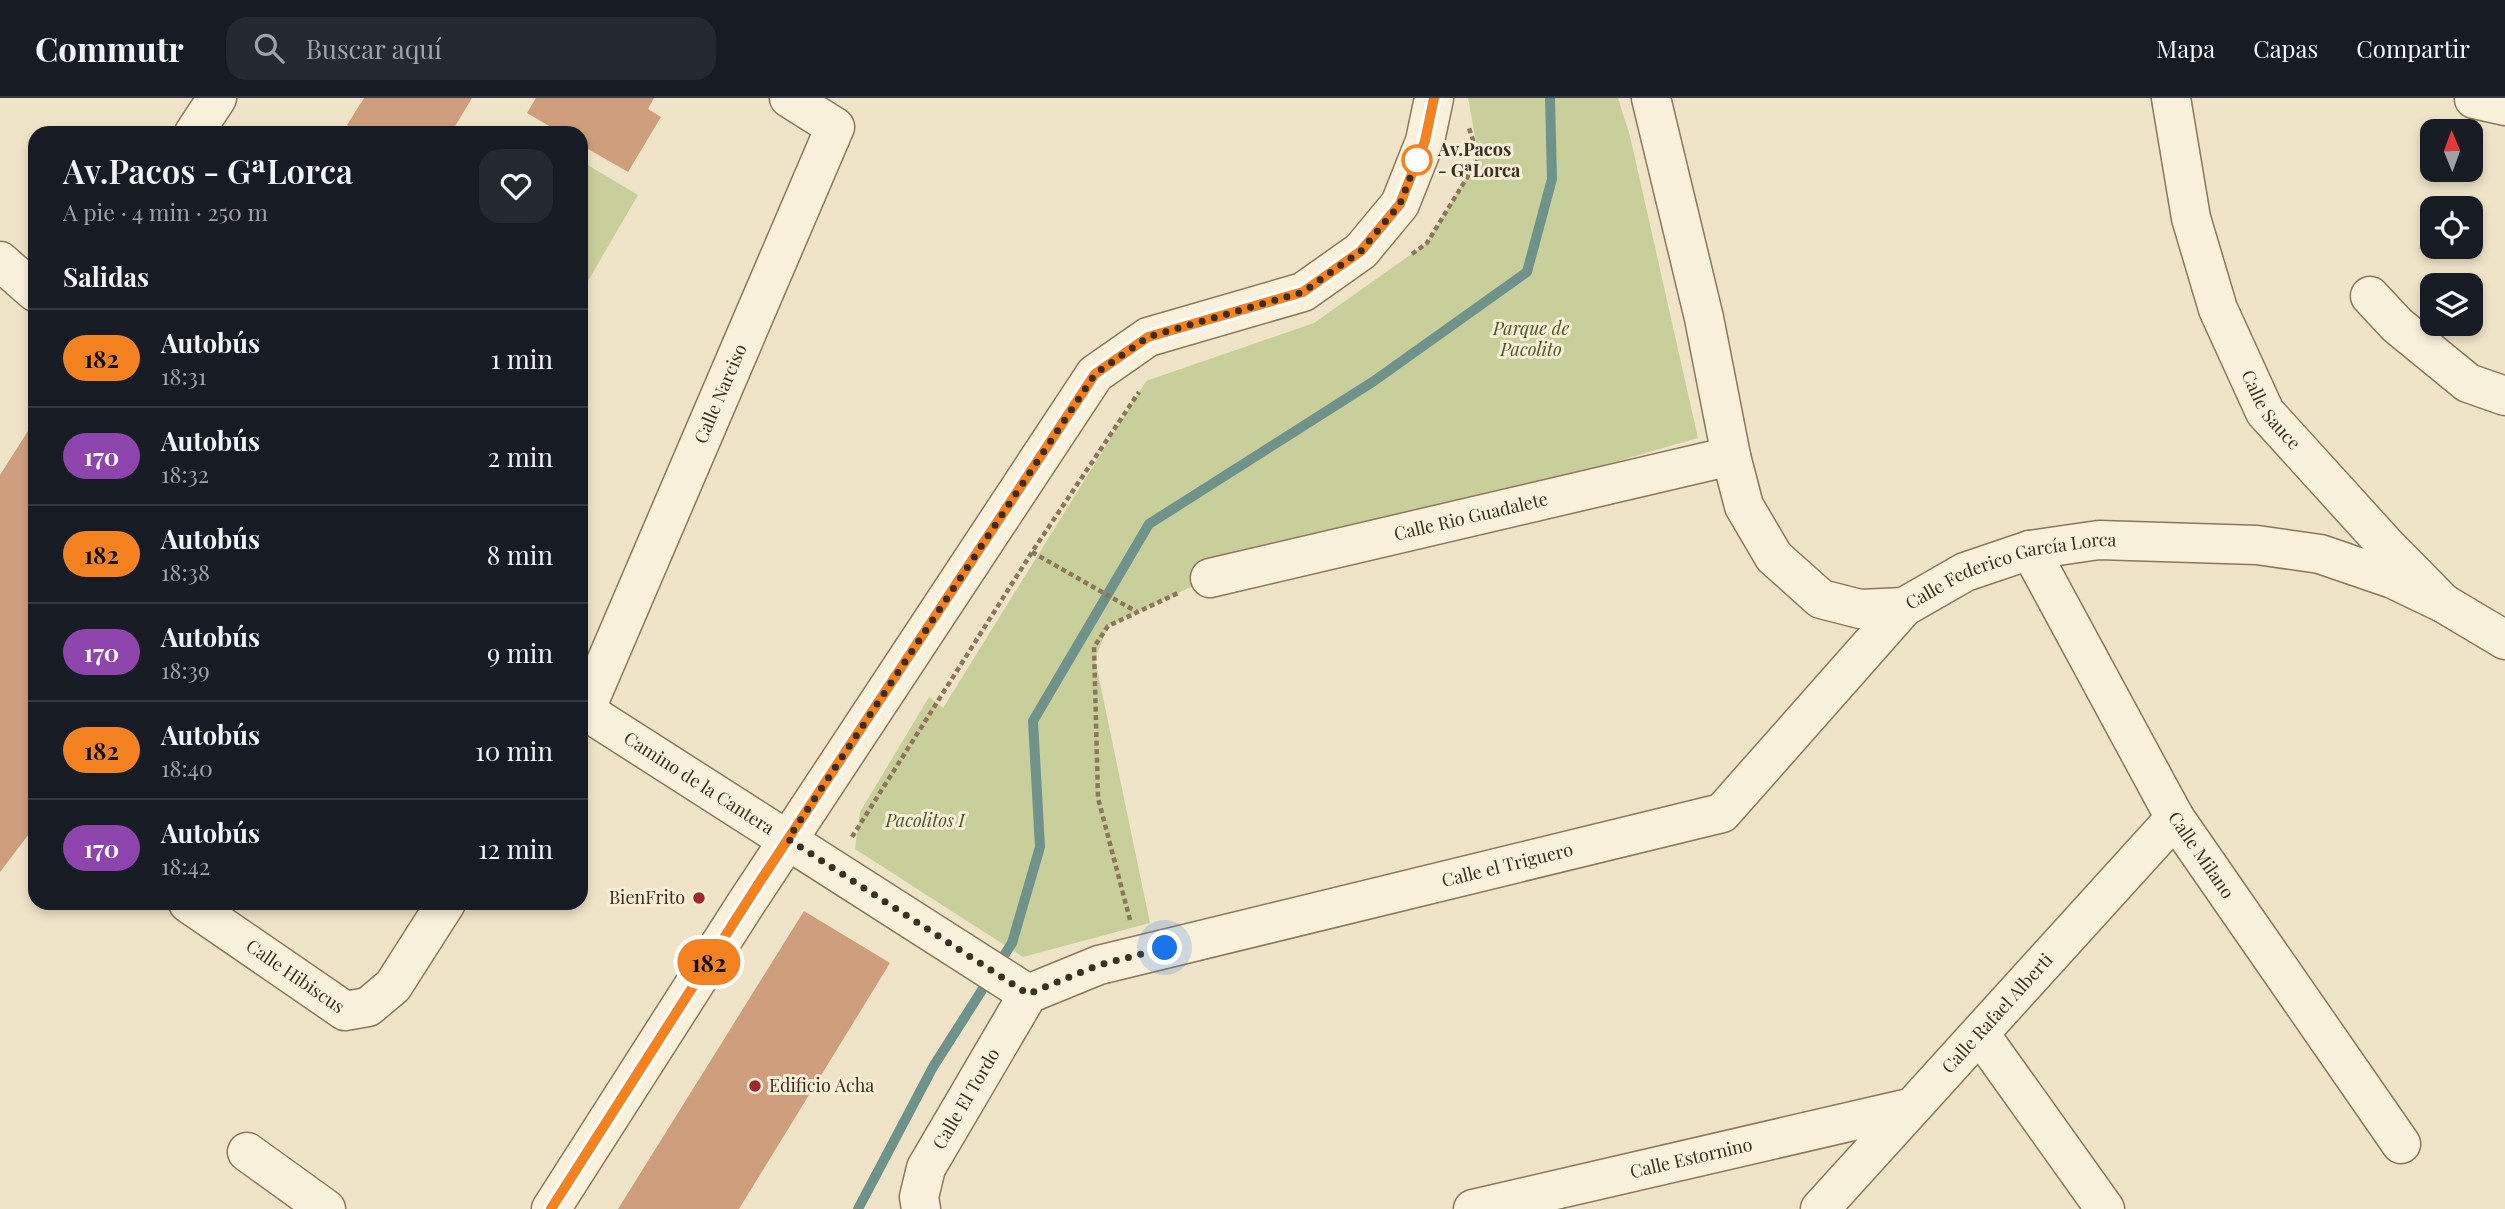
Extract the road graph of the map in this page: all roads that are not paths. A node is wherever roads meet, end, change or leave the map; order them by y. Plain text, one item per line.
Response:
1 (217, 98) edge
2 (789, 98) edge
3 (1651, 98) edge
4 (2171, 98) edge
5 (2474, 99) edge
6 (2505, 106) edge
7 (1448, 107) edge
8 (840, 113) edge
9 (199, 126) edge
10 (0, 261) edge
11 (28, 286) edge
12 (2370, 296) dead end
13 (2505, 397) edge
14 (1731, 456) junction
15 (2030, 550) junction
16 (1210, 578) road end
17 (2443, 603) junction
18 (1904, 607) junction
19 (2505, 640) edge
20 (588, 697) edge
21 (588, 712) edge
22 (2175, 818) junction
23 (788, 839) junction
24 (198, 910) edge
25 (442, 910) edge
26 (1028, 994) junction
27 (1980, 1034) junction
28 (1909, 1108) junction
29 (2401, 1144) dead end
30 (247, 1152) dead end
31 (326, 1209) edge
32 (551, 1209) edge
33 (922, 1209) edge
34 (1473, 1209) edge
35 (1820, 1209) edge
36 (2105, 1209) edge

1 - 9 street
2 - 8 street, Calle Narciso
3 - 14 street, Calle Federico García Lorca
4 - 17 street, Calle Sauce
5 - 6 street
7 - 23 street
8 - 20 street, Calle Narciso
10 - 11 street
12 - 13 street
14 - 16 street, Calle Rio Guadalete
14 - 18 street, Calle Federico García Lorca
15 - 17 street, Calle Federico García Lorca
15 - 18 street, Calle Federico García Lorca
15 - 22 street, Calle Milano
17 - 19 street, Calle Sauce
18 - 26 street, Calle el Triguero
21 - 23 street, Camino de la Cantera
22 - 27 street, Calle Rafael Alberti
22 - 29 street, Calle Milano
23 - 26 street, Camino de la Cantera
23 - 32 street
24 - 25 street, Calle Hibiscus
26 - 33 street, Calle El Tordo
27 - 28 street, Calle Rafael Alberti
27 - 36 street
28 - 34 street, Calle Estornino
28 - 35 street, Calle Rafael Alberti
30 - 31 street

